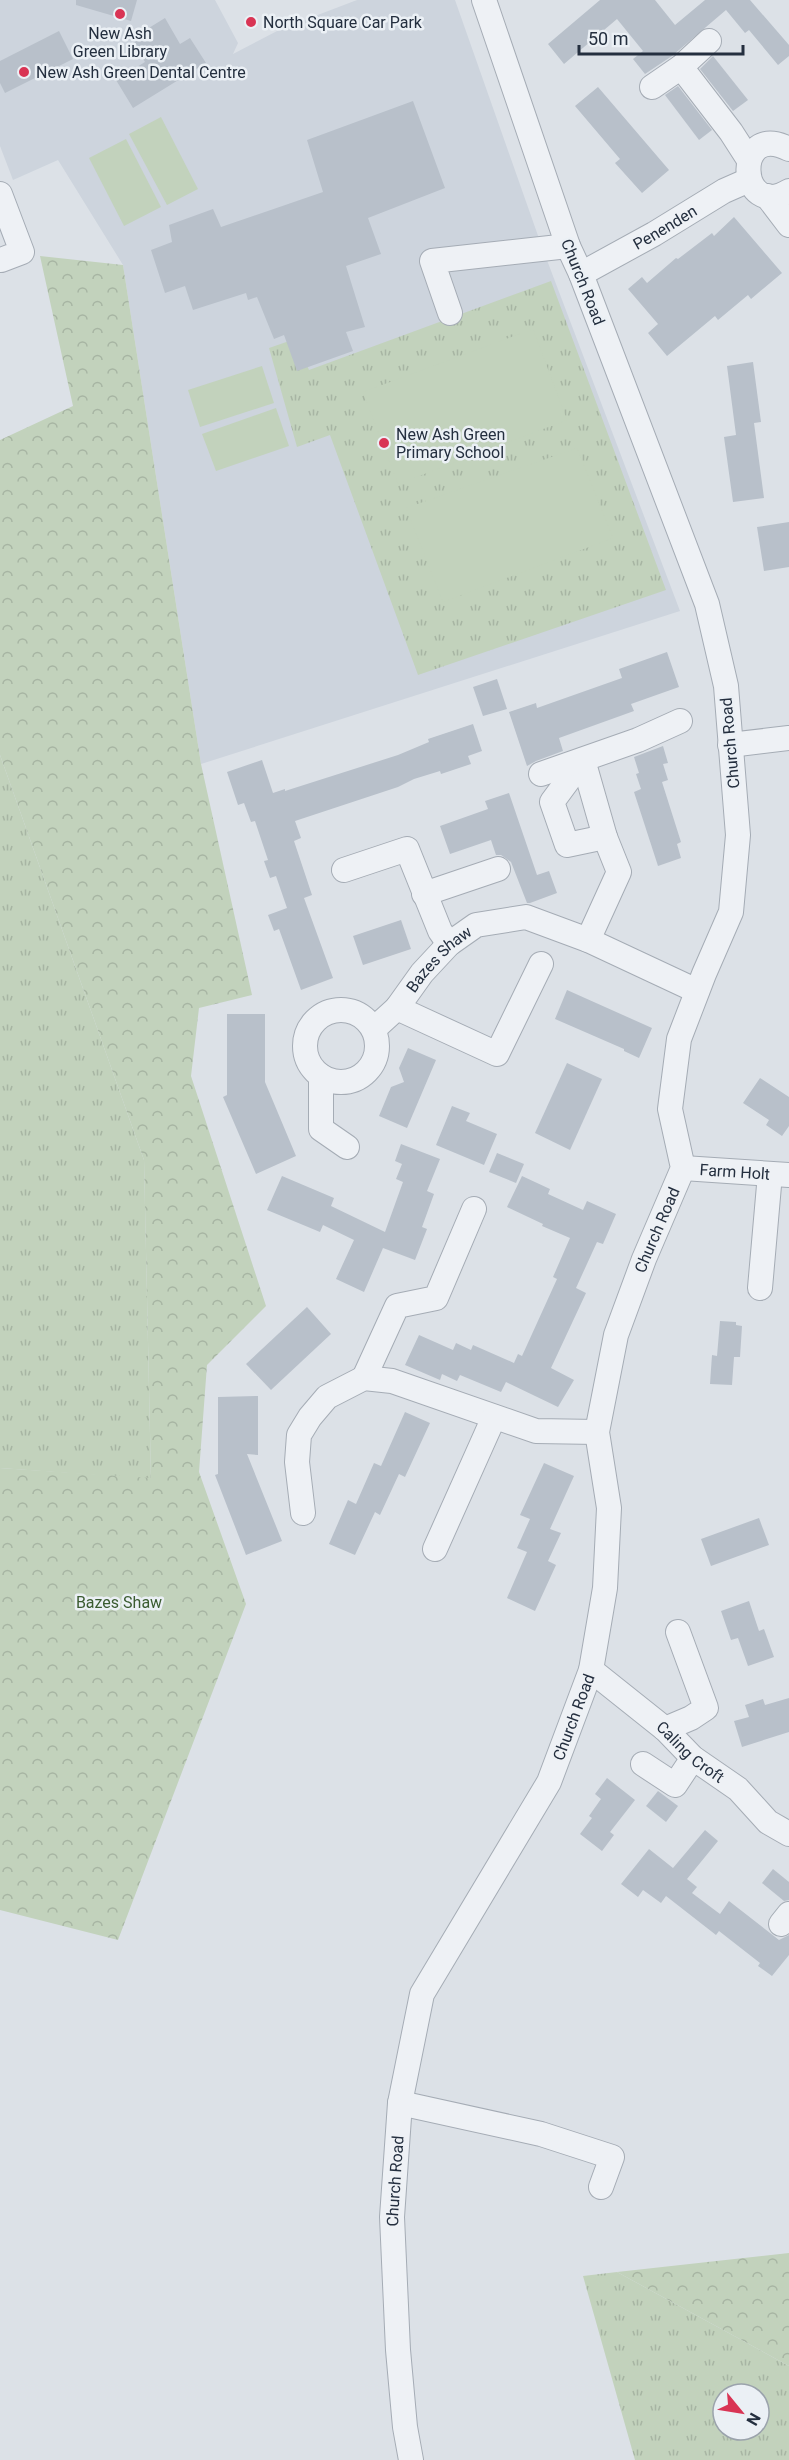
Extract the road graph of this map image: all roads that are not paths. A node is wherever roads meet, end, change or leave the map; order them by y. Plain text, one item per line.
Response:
1 (484, 0) edge
2 (709, 41) dead end
3 (681, 67) junction
4 (652, 87) dead end
5 (789, 149) edge
6 (749, 170) junction
7 (0, 194) edge
8 (778, 194) edge
9 (789, 225) edge
10 (568, 246) junction
11 (1, 260) edge
12 (581, 274) junction
13 (450, 313) dead end
14 (680, 721) dead end
15 (789, 738) edge
16 (730, 745) junction
17 (583, 760) junction
18 (541, 774) dead end
19 (605, 837) junction
20 (498, 869) dead end
21 (344, 870) dead end
22 (424, 894) junction
23 (588, 940) junction
24 (449, 944) junction
25 (541, 964) dead end
26 (697, 991) junction
27 (397, 1008) junction
28 (374, 1029) junction
29 (321, 1077) junction
30 (347, 1147) dead end
31 (683, 1168) junction
32 (780, 1175) edge
33 (474, 1209) dead end
34 (760, 1288) dead end
35 (364, 1378) junction
36 (494, 1417) junction
37 (597, 1432) junction
38 (303, 1514) dead end
39 (435, 1548) dead end
40 (678, 1632) dead end
41 (591, 1670) junction
42 (665, 1729) junction
43 (693, 1758) junction
44 (643, 1764) dead end
45 (789, 1834) edge
46 (400, 2103) junction
47 (601, 2187) dead end
48 (411, 2460) edge

1 - 10 street, Church Road
2 - 3 street
3 - 4 street
3 - 6 street
5 - 6 street, Penenden
6 - 8 street
6 - 12 street, Penenden
7 - 11 street
8 - 9 street
10 - 12 street, Church Road
10 - 13 street
12 - 16 street, Church Road
14 - 17 street
15 - 16 street
16 - 26 street, Church Road
17 - 18 street
17 - 19 street
17 - 19 street
19 - 23 street
20 - 22 street
21 - 22 street
22 - 24 street
23 - 24 street, Bazes Shaw
23 - 26 street, Bazes Shaw
24 - 27 street, Bazes Shaw
25 - 27 street
26 - 31 street, Church Road
27 - 28 street, Bazes Shaw
28 - 29 street
28 - 29 street
29 - 30 street
31 - 32 street, Farm Holt
31 - 37 street, Church Road
32 - 34 street
33 - 35 street
35 - 36 street
35 - 38 street
36 - 37 street
36 - 39 street
37 - 41 street, Church Road
40 - 42 street
41 - 42 street, Caling Croft
41 - 46 street, Church Road
42 - 43 street, Caling Croft
43 - 44 street
43 - 45 street, Caling Croft
46 - 47 street
46 - 48 street, Church Road

